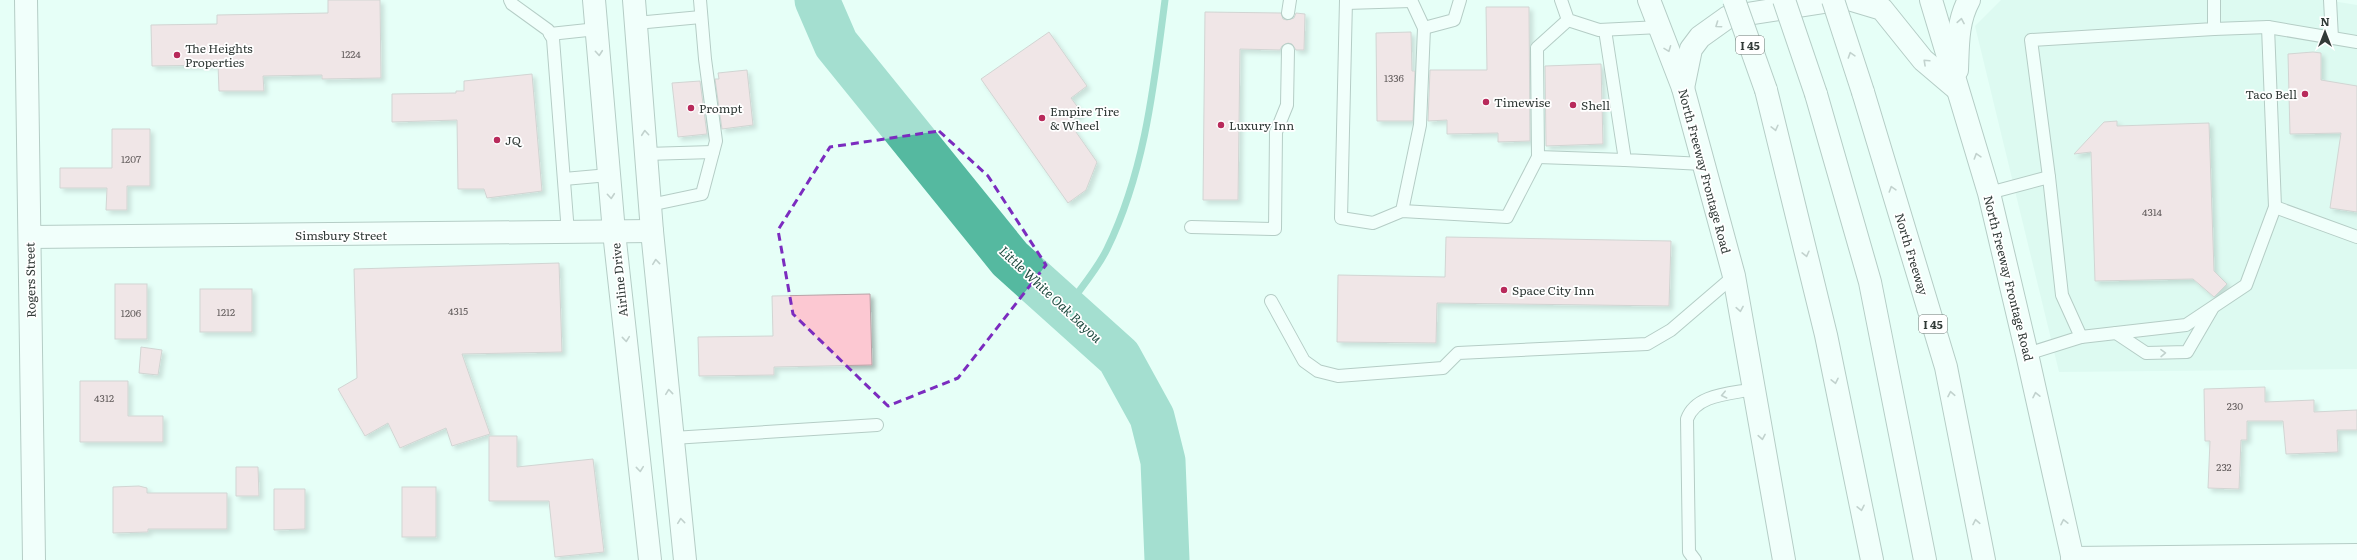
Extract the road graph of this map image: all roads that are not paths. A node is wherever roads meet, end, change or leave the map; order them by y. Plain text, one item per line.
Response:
1 (26, 0) edge
2 (510, 0) edge
3 (594, 0) edge
4 (634, 0) edge
5 (700, 0) edge
6 (1290, 0) edge
7 (1460, 0) edge
8 (1561, 0) edge
9 (1649, 0) edge
10 (1734, 0) edge
11 (1784, 0) edge
12 (1833, 0) edge
13 (1837, 0) edge
14 (1852, 0) edge
15 (1931, 0) edge
16 (1969, 0) edge
17 (2214, 0) edge
18 (2330, 0) edge
19 (1346, 1) edge
20 (1411, 1) edge
21 (1288, 13) dead end
22 (701, 17) junction
23 (1568, 20) junction
24 (636, 23) junction
25 (1660, 27) junction
26 (2268, 27) junction
27 (1424, 28) junction
28 (597, 29) junction
29 (2214, 29) junction
30 (1605, 30) junction
31 (550, 34) junction
32 (2332, 38) junction
33 (2357, 42) edge
34 (1288, 50) dead end
35 (1683, 88) junction
36 (1956, 88) junction
37 (713, 152) junction
38 (646, 154) junction
39 (1538, 157) junction
40 (1625, 160) junction
41 (1704, 164) junction
42 (609, 175) junction
43 (2049, 177) junction
44 (564, 178) junction
45 (1989, 194) junction
46 (650, 206) junction
47 (2275, 207) junction
48 (1402, 211) junction
49 (1191, 227) dead end
50 (652, 231) junction
51 (614, 232) junction
52 (568, 233) junction
53 (30, 237) junction
54 (2357, 237) edge
55 (1734, 276) junction
56 (1271, 300) dead end
57 (2214, 306) junction
58 (2116, 333) junction
59 (2081, 337) junction
60 (2027, 354) junction
61 (1754, 388) junction
62 (877, 426) dead end
63 (673, 438) junction
64 (2357, 555) edge
65 (2072, 559) edge
66 (34, 560) edge
67 (650, 560) edge
68 (685, 560) edge
69 (1695, 560) edge
70 (1784, 560) edge
71 (1872, 560) edge
72 (1925, 560) edge
73 (1984, 560) edge

1 - 53 main road, Rogers Street
2 - 31 lane
3 - 28 main road, Airline Drive
4 - 24 main road
5 - 22 lane
6 - 21 lane
7 - 27 lane
8 - 23 lane
9 - 25 main road, North Freeway Frontage Road
10 -> 71 main road, I 45, bridge
11 - 72 main road, bridge
73 -> 12 main road, North Freeway / I 45, bridge
13 -> 35 main road
36 -> 14 main road
15 - 36 main road, North Freeway Frontage Road
36 -> 16 main road
17 - 29 lane
18 - 32 lane
19 - 20 lane
19 - 48 lane
20 - 27 lane
22 - 24 lane
22 - 37 lane
23 - 30 lane
23 - 39 lane
38 -> 24 main road
25 - 30 lane
25 -> 35 main road, North Freeway Frontage Road
26 - 29 lane
26 - 32 lane
26 - 47 lane
27 - 48 lane
28 - 31 lane
28 -> 42 main road, Airline Drive
29 - 43 lane
30 - 40 lane
31 - 44 lane
32 - 33 lane
34 - 49 lane
35 - 41 main road, North Freeway Frontage Road
45 -> 36 main road, North Freeway Frontage Road
37 - 38 lane
37 - 46 lane
38 - 46 main road
39 - 40 lane
39 - 48 lane
40 - 41 lane
41 - 55 main road, North Freeway Frontage Road
42 - 44 lane
42 -> 51 main road, Airline Drive
43 - 45 lane
43 - 59 lane
44 - 52 lane
45 - 60 main road, North Freeway Frontage Road
46 - 50 main road
47 - 54 lane
47 - 57 lane
50 - 51 main road, Simsbury Street
63 -> 50 main road
51 - 52 main road, Simsbury Street
51 -> 67 main road, Airline Drive
52 - 53 main road, Simsbury Street
53 - 66 main road, Rogers Street
55 - 56 lane
55 -> 61 main road, North Freeway Frontage Road
57 - 58 lane
58 -> 57 lane
58 - 59 lane
59 - 60 lane
65 -> 60 main road, North Freeway Frontage Road
61 -> 69 lane
61 -> 70 main road, North Freeway Frontage Road
62 - 63 lane
68 -> 63 main road
64 - 65 main road

